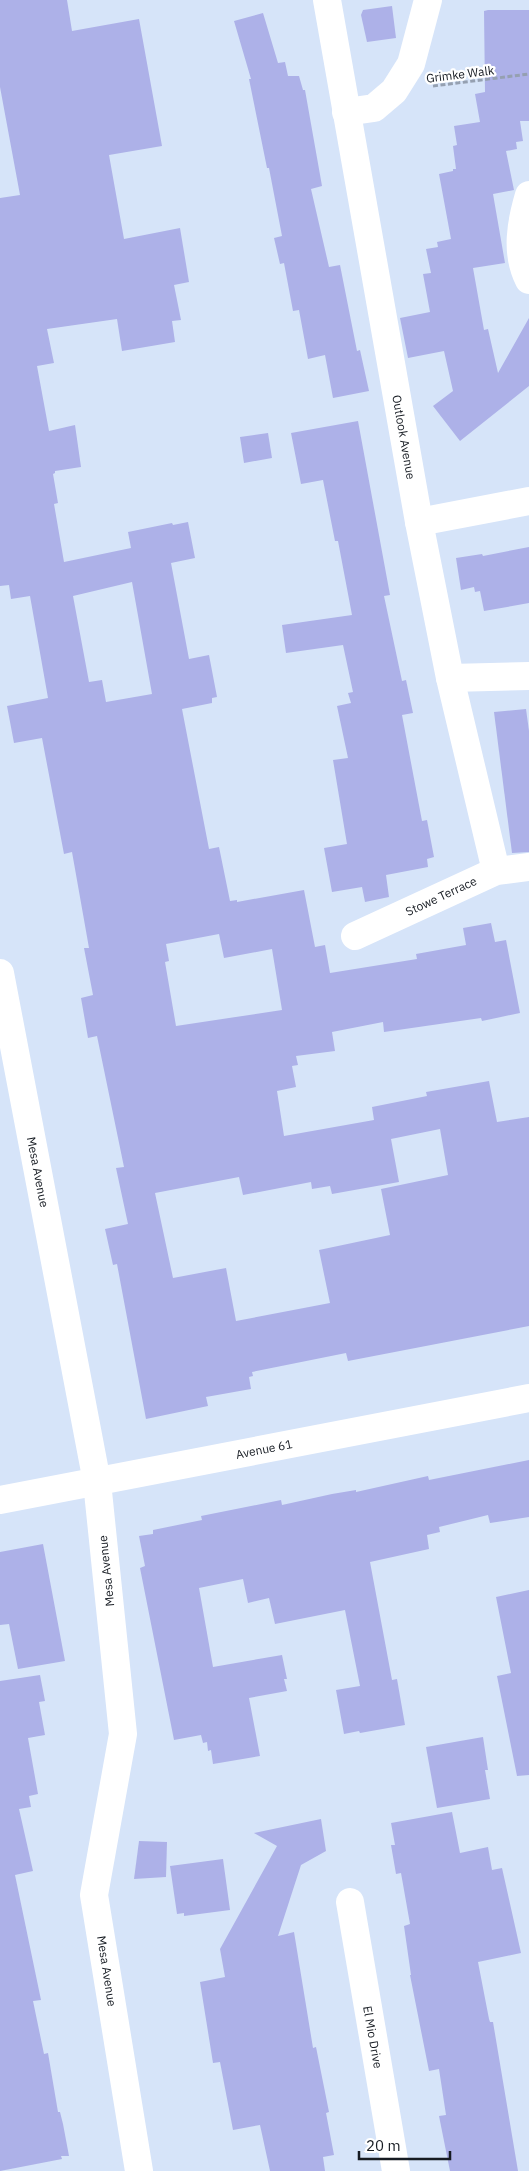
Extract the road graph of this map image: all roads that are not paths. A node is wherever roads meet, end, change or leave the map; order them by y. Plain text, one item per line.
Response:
1 (327, 0) edge
2 (428, 0) edge
3 (346, 112) junction
4 (529, 195) edge
5 (529, 280) edge
6 (529, 501) edge
7 (419, 522) junction
8 (529, 676) edge
9 (450, 678) junction
10 (529, 867) edge
11 (496, 871) junction
12 (355, 936) dead end
13 (0, 973) edge
14 (529, 1398) edge
15 (97, 1482) junction
16 (0, 1500) edge
17 (350, 1902) dead end
18 (139, 2171) edge
19 (396, 2171) edge

1 - 3 street, Outlook Avenue
2 - 3 street
3 - 7 street, Outlook Avenue
4 - 5 street
6 - 7 street
7 - 9 street, Outlook Avenue
8 - 9 street
9 - 11 street, Outlook Avenue
10 - 11 street, Stowe Terrace
11 - 12 street, Stowe Terrace
13 - 15 street, Mesa Avenue
14 - 15 street, Avenue 61
15 - 16 street, Avenue 61
15 - 18 street, Mesa Avenue
17 - 19 street, El Mio Drive

